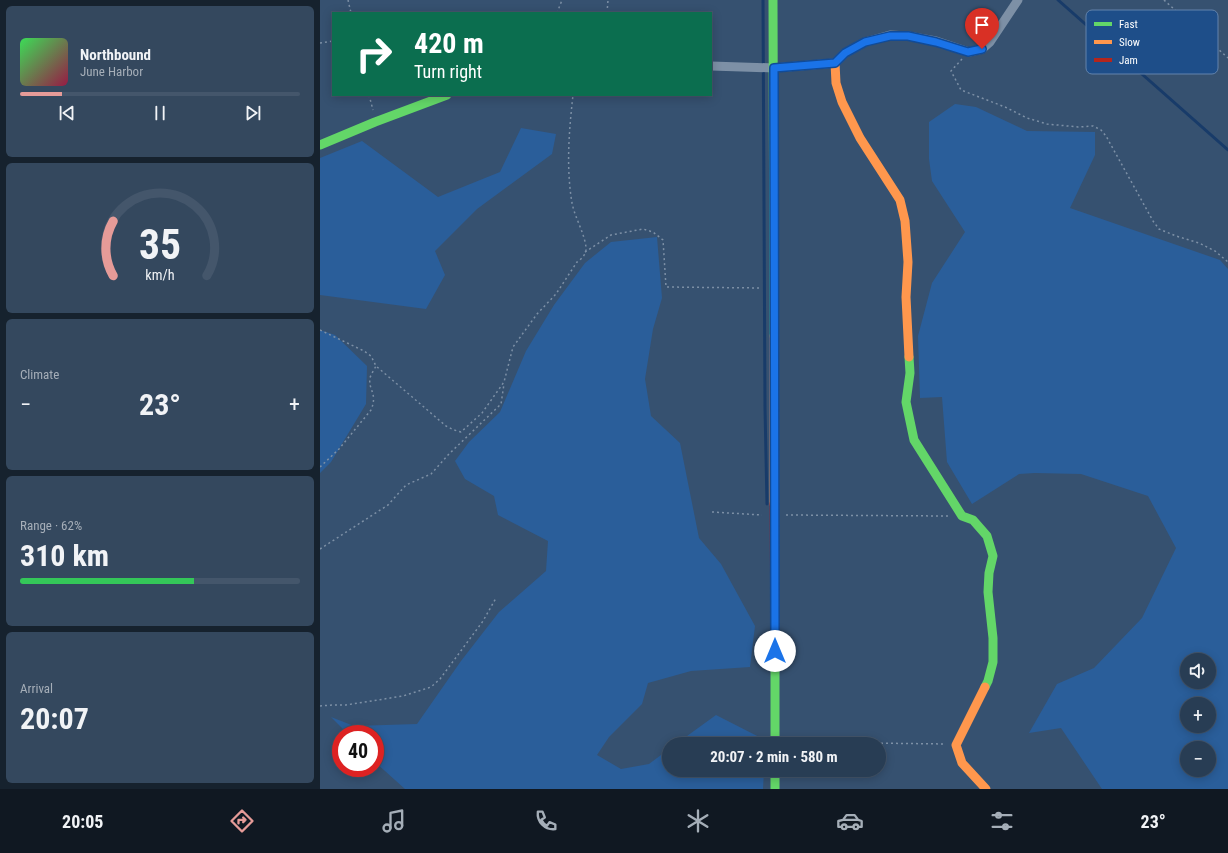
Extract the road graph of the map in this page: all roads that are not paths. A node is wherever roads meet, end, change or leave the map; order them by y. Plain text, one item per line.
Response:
1 (773, 0) edge
2 (1018, 0) edge
3 (835, 63) junction
4 (712, 66) edge
5 (774, 68) junction
6 (444, 96) edge
7 (320, 145) edge
8 (775, 737) edge
9 (775, 777) edge
10 (775, 789) edge
11 (986, 789) edge

1 - 5 street
2 - 3 street
3 - 5 street
3 - 11 street
4 - 5 street
5 - 8 street
6 - 7 street
9 - 10 street

